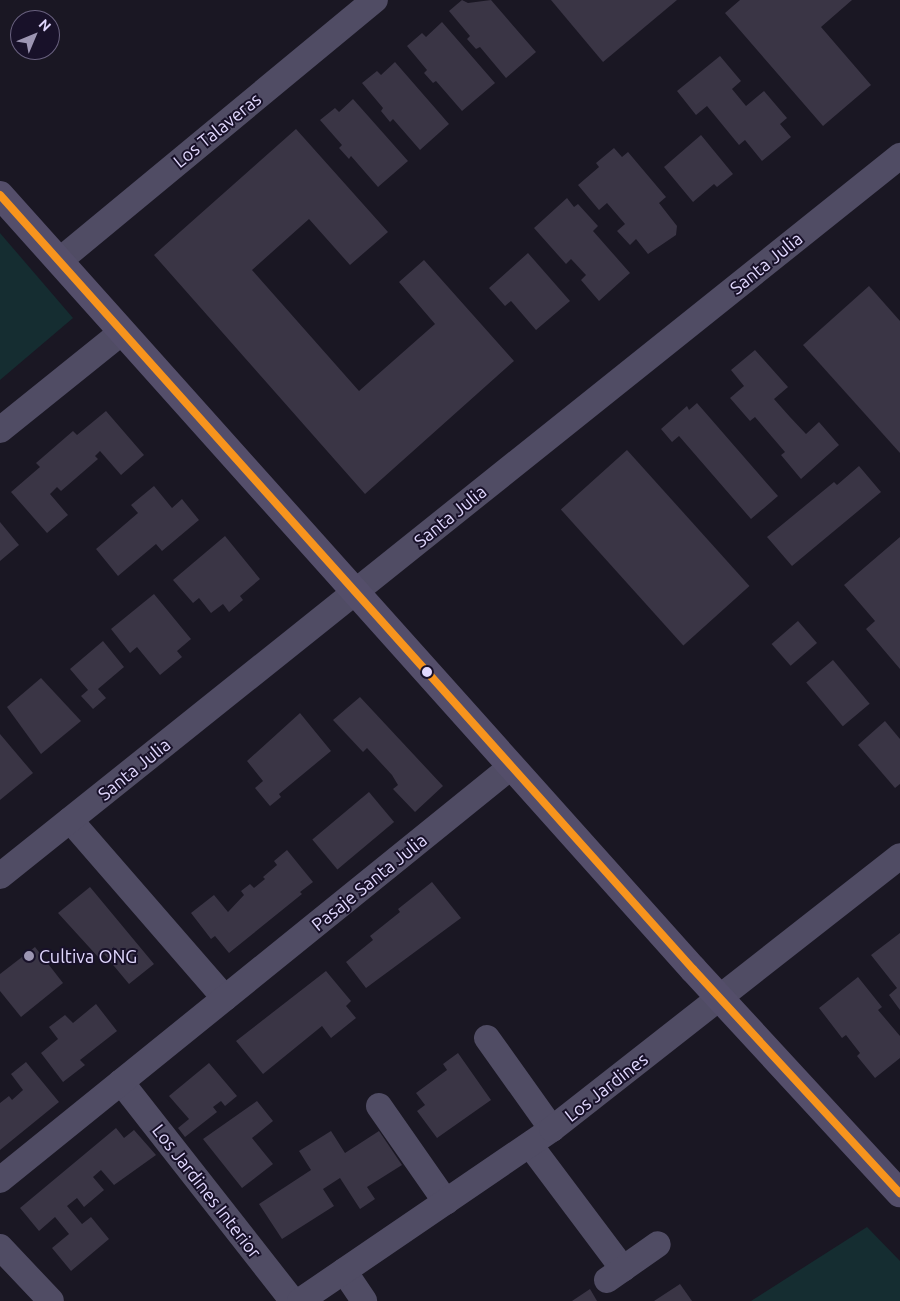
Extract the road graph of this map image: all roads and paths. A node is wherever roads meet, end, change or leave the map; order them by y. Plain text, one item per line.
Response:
1 (375, 0) edge
2 (900, 156) edge
3 (0, 195) edge
4 (59, 261) junction
5 (122, 332) junction
6 (0, 430) edge
7 (356, 591) junction
8 (512, 766) junction
9 (70, 820) junction
10 (898, 863) edge
11 (0, 876) edge
12 (225, 998) junction
13 (720, 999) junction
14 (486, 1038) dead end
15 (121, 1082) junction
16 (379, 1106) dead end
17 (552, 1129) junction
18 (530, 1145) junction
19 (0, 1180) edge
20 (900, 1193) edge
21 (446, 1202) junction
22 (658, 1244) dead end
23 (0, 1247) edge
24 (344, 1271) junction
25 (51, 1301) edge
26 (293, 1301) edge
27 (300, 1301) edge
28 (364, 1301) edge

1 - 4 street, Los Talaveras
2 - 7 street, Santa Julia
3 - 4 main road
4 - 5 main road
5 - 6 street
5 - 7 main road
7 - 8 main road
7 - 9 street, Santa Julia
8 - 12 street, Pasaje Santa Julia
8 - 13 main road
9 - 11 street, Santa Julia
9 - 12 street
10 - 13 street, Los Jardines
12 - 15 street, Pasaje Santa Julia
13 - 17 street, Los Jardines
13 - 20 main road
14 - 17 street
15 - 19 street, Pasaje Santa Julia
15 - 26 street, Los Jardines Interior
16 - 21 street
17 - 18 street, Los Jardines
18 - 21 street, Los Jardines
18 - 22 street
21 - 24 street, Los Jardines
23 - 25 street
24 - 27 street, Los Jardines
24 - 28 street

